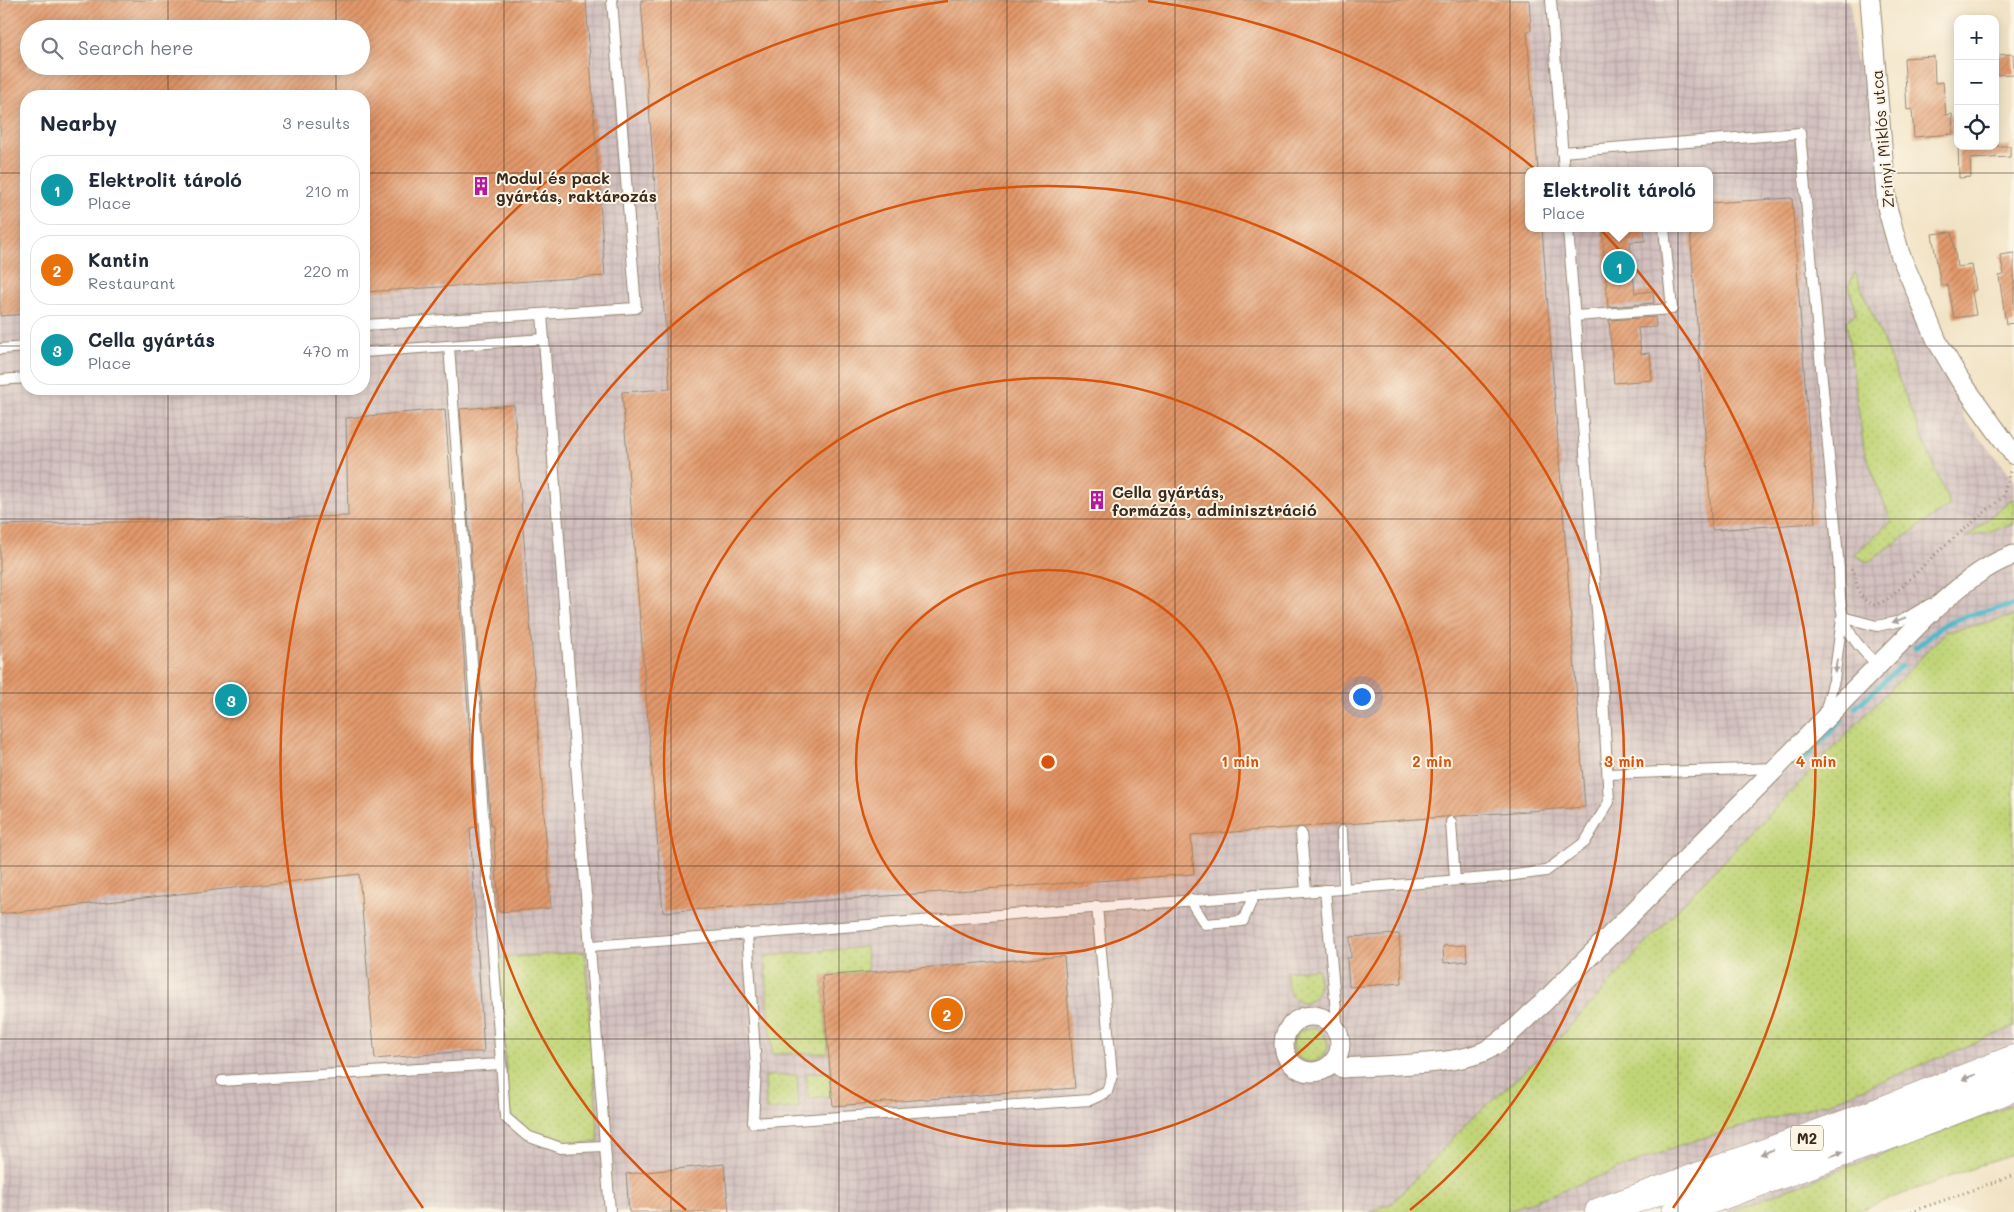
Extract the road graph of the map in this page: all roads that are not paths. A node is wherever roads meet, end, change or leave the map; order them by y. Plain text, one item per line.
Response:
1 (612, 0) edge
2 (1551, 0) edge
3 (1870, 0) edge
4 (1562, 152) junction
5 (1564, 167) edge
6 (1568, 232) edge
7 (1664, 232) edge
8 (542, 314) junction
9 (1575, 316) junction
10 (370, 325) edge
11 (544, 339) junction
12 (449, 346) junction
13 (20, 347) edge
14 (0, 348) edge
15 (370, 352) edge
16 (20, 378) edge
17 (0, 380) edge
18 (2013, 460) edge
19 (2014, 554) edge
20 (1957, 589) junction
21 (1842, 617) junction
22 (1878, 665) junction
23 (1819, 725) junction
24 (1777, 768) junction
25 (1608, 774) junction
26 (1451, 822) dead end
27 (1342, 831) dead end
28 (1301, 833) dead end
29 (1455, 880) junction
30 (1344, 888) junction
31 (1325, 890) junction
32 (1306, 891) junction
33 (1254, 895) junction
34 (1190, 900) junction
35 (1097, 906) junction
36 (747, 933) junction
37 (591, 946) junction
38 (1338, 1033) junction
39 (2014, 1059) edge
40 (1333, 1063) junction
41 (500, 1064) junction
42 (222, 1081) dead end
43 (2014, 1087) edge
44 (604, 1146) junction
45 (610, 1212) edge
46 (1599, 1212) edge
47 (1676, 1212) edge

1 - 8 lane
2 - 4 lane
3 - 18 street, Zrínyi Miklós utca
4 - 5 lane
4 - 21 lane
6 - 9 lane
7 - 9 lane
8 - 10 lane
8 - 11 lane
9 - 25 lane
11 - 12 lane
11 - 37 lane
12 - 15 lane
12 - 41 lane
13 - 14 lane
16 - 17 lane
19 - 20 street
20 -> 21 lane
20 - 22 street
21 - 22 lane
21 -> 23 lane
22 - 23 street
23 - 24 street
24 - 25 lane
24 - 40 street
25 - 29 lane
26 - 29 lane
27 - 30 lane
28 - 32 lane
29 - 30 lane
30 - 31 lane
31 - 32 lane
31 - 38 lane
32 - 33 lane
33 - 34 lane
33 - 34 lane
34 - 35 lane
35 - 36 lane
35 - 36 lane
36 - 37 lane
37 - 44 lane
38 - 40 street
38 - 40 street
39 -> 46 highway, M2
41 - 42 lane
41 - 44 lane
47 -> 43 highway, M2
44 - 45 lane

